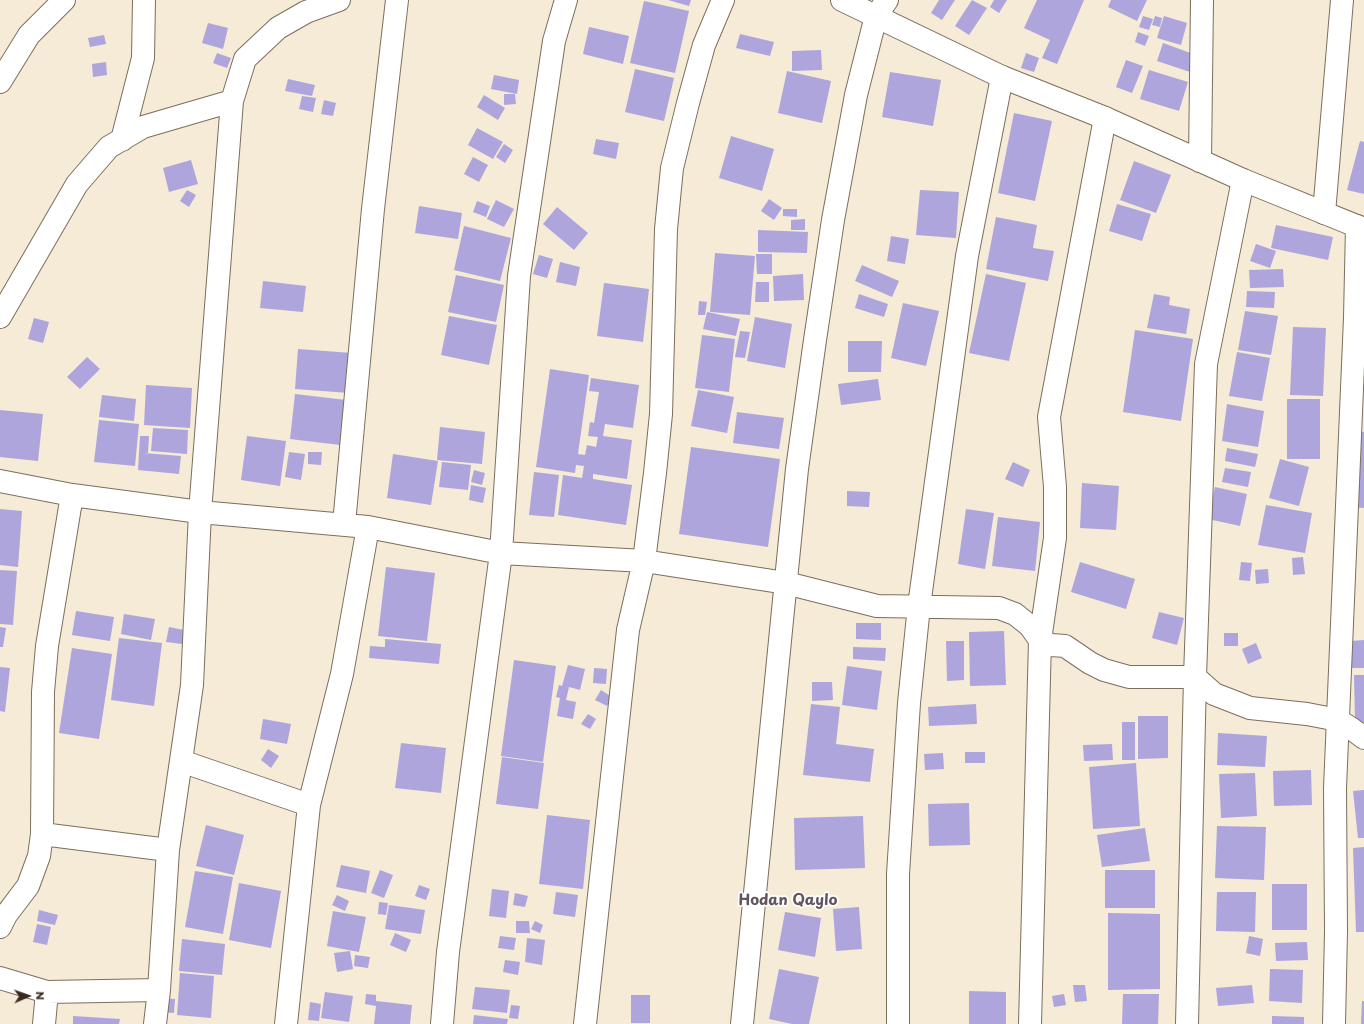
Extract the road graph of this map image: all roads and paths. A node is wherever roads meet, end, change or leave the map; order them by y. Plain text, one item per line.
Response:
1 (64, 0) edge
2 (144, 0) edge
3 (339, 0) edge
4 (397, 0) edge
5 (566, 0) edge
6 (723, 0) edge
7 (842, 0) edge
8 (1202, 0) edge
9 (1342, 0) edge
10 (312, 4) edge
11 (881, 8) edge
12 (1002, 77) junction
13 (0, 82) edge
14 (232, 101) junction
15 (1105, 118) junction
16 (122, 140) junction
17 (1200, 161) junction
18 (1243, 180) junction
19 (1324, 213) junction
20 (1360, 227) edge
21 (0, 317) edge
22 (0, 480) edge
23 (72, 495) junction
24 (200, 512) junction
25 (344, 524) junction
26 (368, 527) junction
27 (501, 553) junction
28 (644, 561) junction
29 (786, 583) junction
30 (919, 606) junction
31 (1040, 640) junction
32 (1195, 677) junction
33 (1338, 720) junction
34 (1364, 738) edge
35 (182, 761) junction
36 (309, 805) junction
37 (42, 834) junction
38 (168, 850) junction
39 (0, 927) edge
40 (0, 978) edge
41 (159, 990) junction
42 (47, 992) junction
43 (44, 1024) edge
44 (155, 1024) edge
45 (286, 1024) edge
46 (442, 1024) edge
47 (585, 1024) edge
48 (742, 1024) edge
49 (898, 1024) edge
50 (1030, 1024) edge
51 (1186, 1024) edge
52 (1334, 1024) edge

1 - 13 street
2 - 16 street
3 - 10 street
4 - 25 street
5 - 27 street
6 - 28 street
7 - 11 street
8 - 17 street
9 - 19 street
10 - 14 street
11 - 12 street
11 - 29 street
12 - 15 street
12 - 30 street
14 - 16 street
14 - 24 street
15 - 17 street
15 - 31 street
16 - 21 street
17 - 18 street
18 - 19 street
18 - 32 street
19 - 20 street
20 - 33 street
22 - 23 street
23 - 24 street
23 - 37 street
24 - 25 street
24 - 35 street
25 - 26 street
26 - 27 street
26 - 36 street
27 - 28 street
27 - 46 street
28 - 29 street
28 - 47 street
29 - 30 street
29 - 48 street
30 - 31 street
30 - 49 street
31 - 32 street
31 - 50 street
32 - 33 street
32 - 51 street
33 - 34 street
33 - 52 street
35 - 36 street
35 - 38 street
36 - 45 street
37 - 38 street
37 - 39 street
38 - 41 street
40 - 42 street
41 - 42 street
41 - 44 street
42 - 43 street

